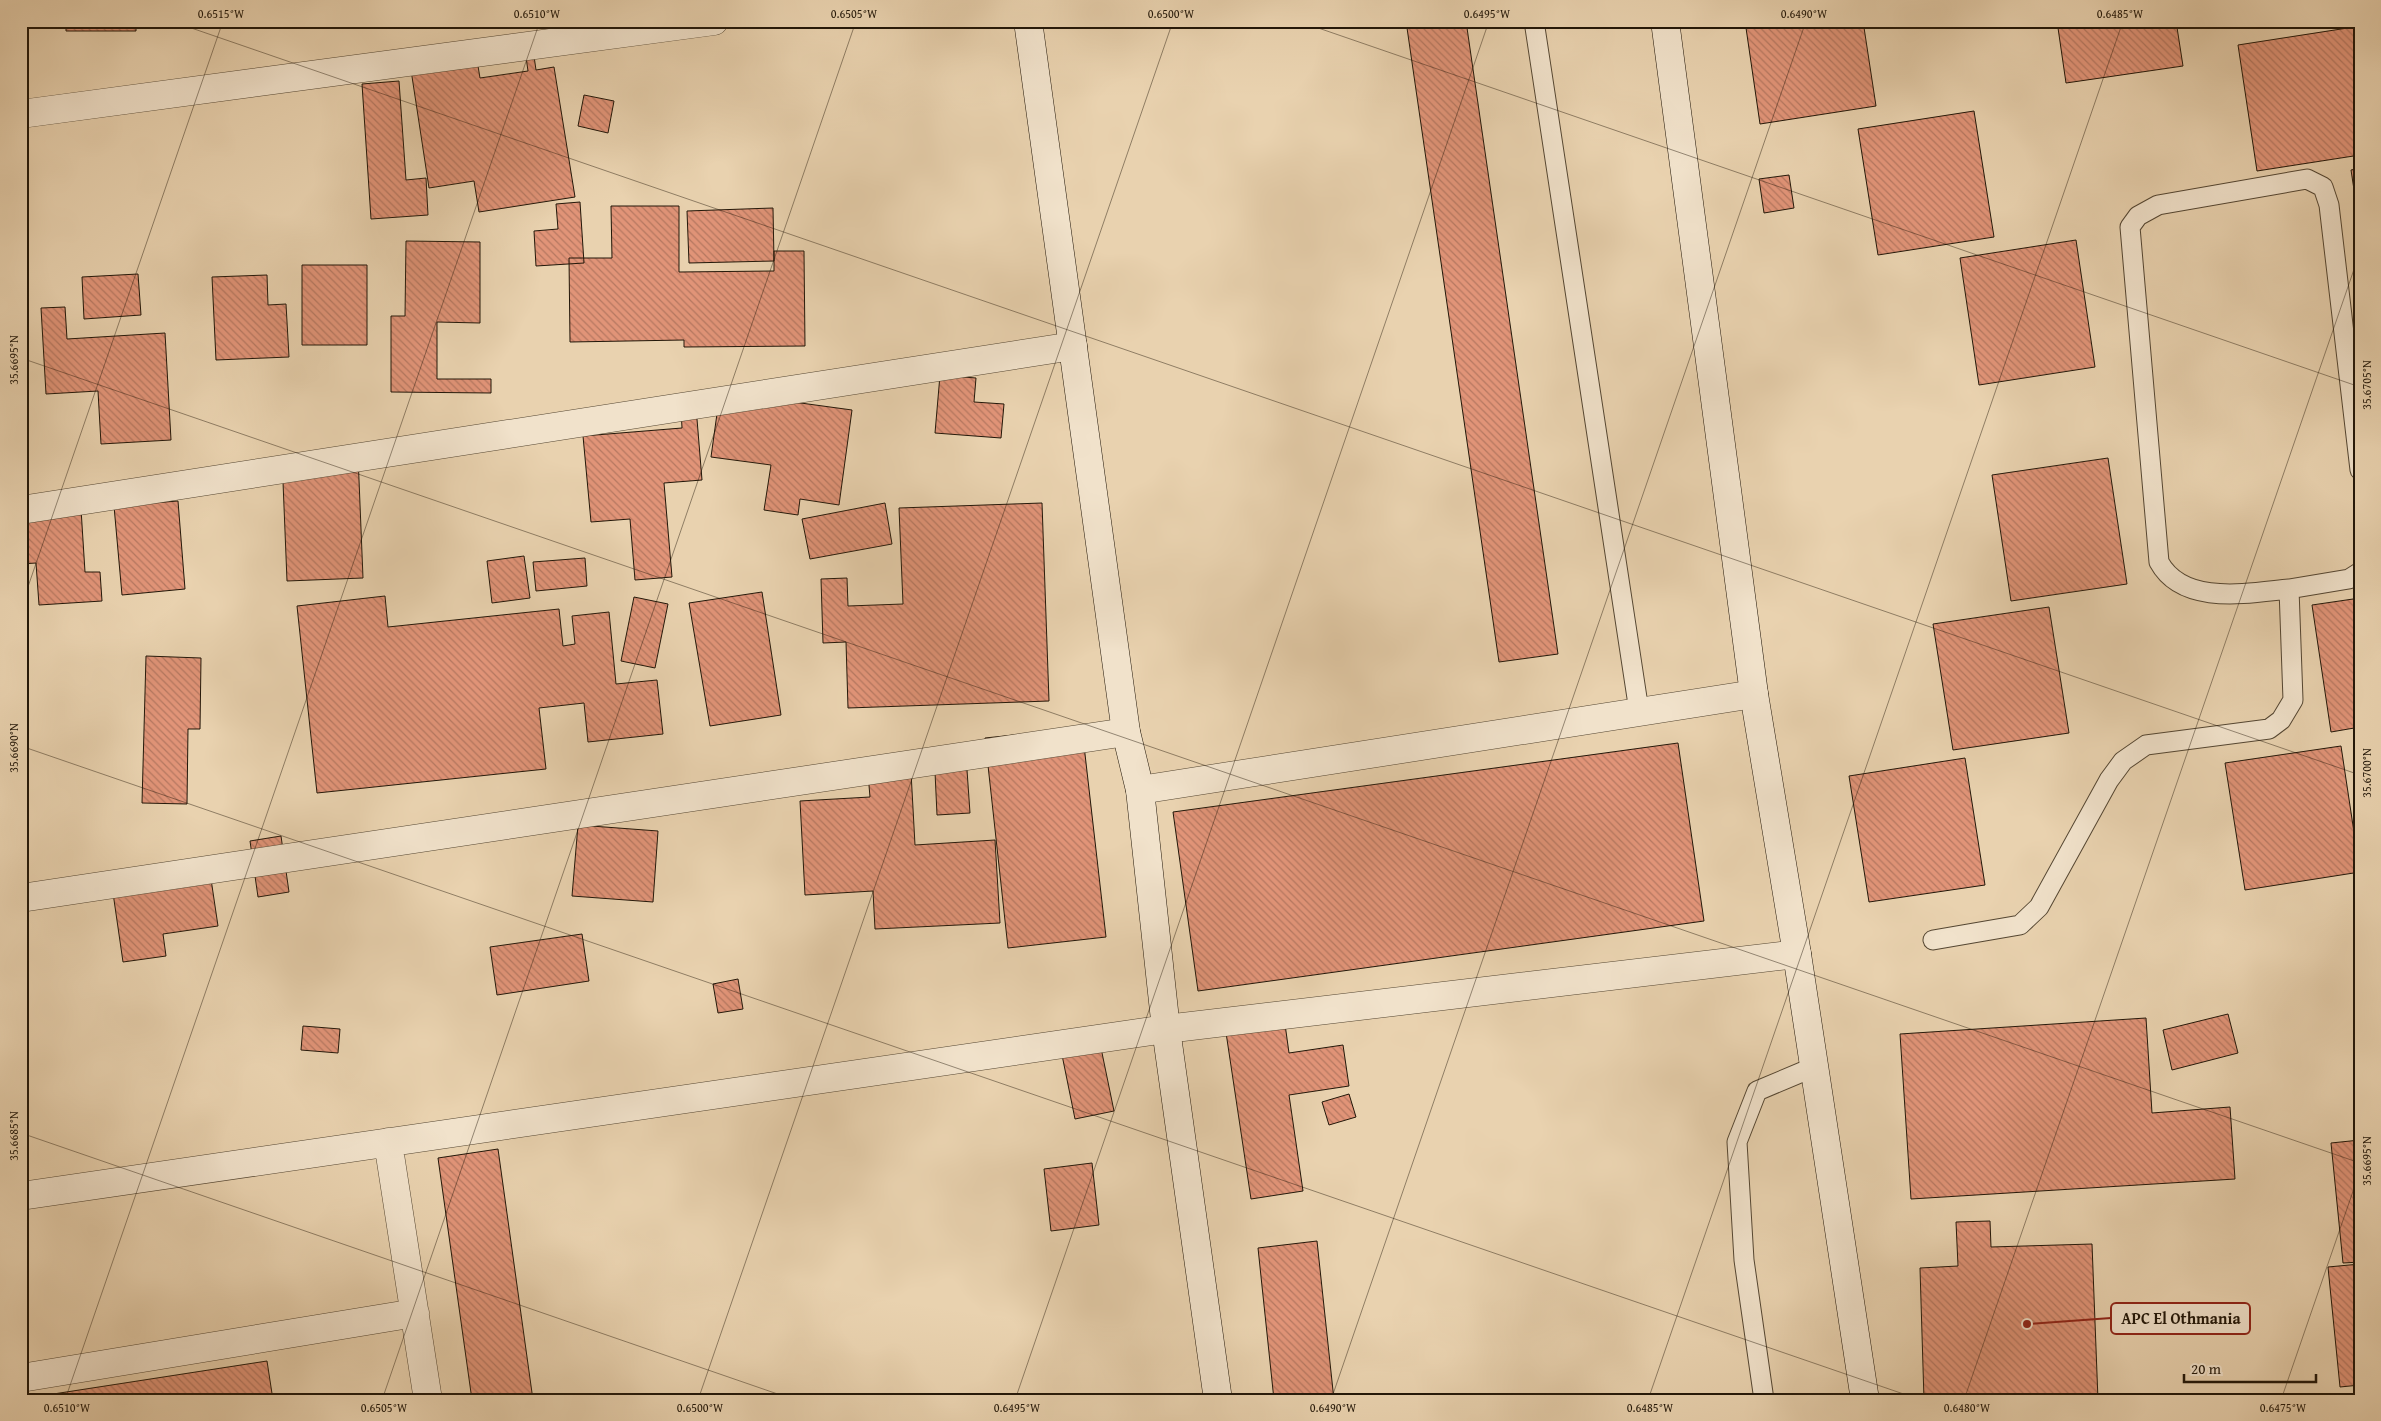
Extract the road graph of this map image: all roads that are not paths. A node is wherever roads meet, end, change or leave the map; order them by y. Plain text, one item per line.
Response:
1 (714, 21) edge
2 (1028, 21) edge
3 (1534, 21) edge
4 (1665, 21) edge
5 (21, 114) edge
6 (1073, 346) junction
7 (2356, 400) edge
8 (2360, 470) edge
9 (21, 510) edge
10 (2360, 572) edge
11 (2289, 589) junction
12 (1754, 694) junction
13 (1639, 711) junction
14 (1126, 732) junction
15 (1140, 790) junction
16 (21, 898) edge
17 (1933, 940) dead end
18 (1797, 954) junction
19 (1166, 1029) junction
20 (1814, 1067) junction
21 (388, 1142) junction
22 (21, 1196) edge
23 (414, 1313) junction
24 (21, 1378) edge
25 (428, 1400) edge
26 (1218, 1400) edge
27 (1764, 1400) edge
28 (1865, 1400) edge

1 - 5 street
2 - 6 street
3 - 13 lane
4 - 12 street
6 - 9 street
6 - 14 street
7 - 8 lane
7 - 11 lane
10 - 11 lane
11 - 17 lane
12 - 13 street
12 - 18 street
13 - 15 street
14 - 15 street
14 - 16 street
15 - 19 street
18 - 19 street
18 - 20 street
19 - 21 street
19 - 26 street
20 - 27 lane
20 - 28 street
21 - 22 street
21 - 23 street
23 - 24 street
23 - 25 street

